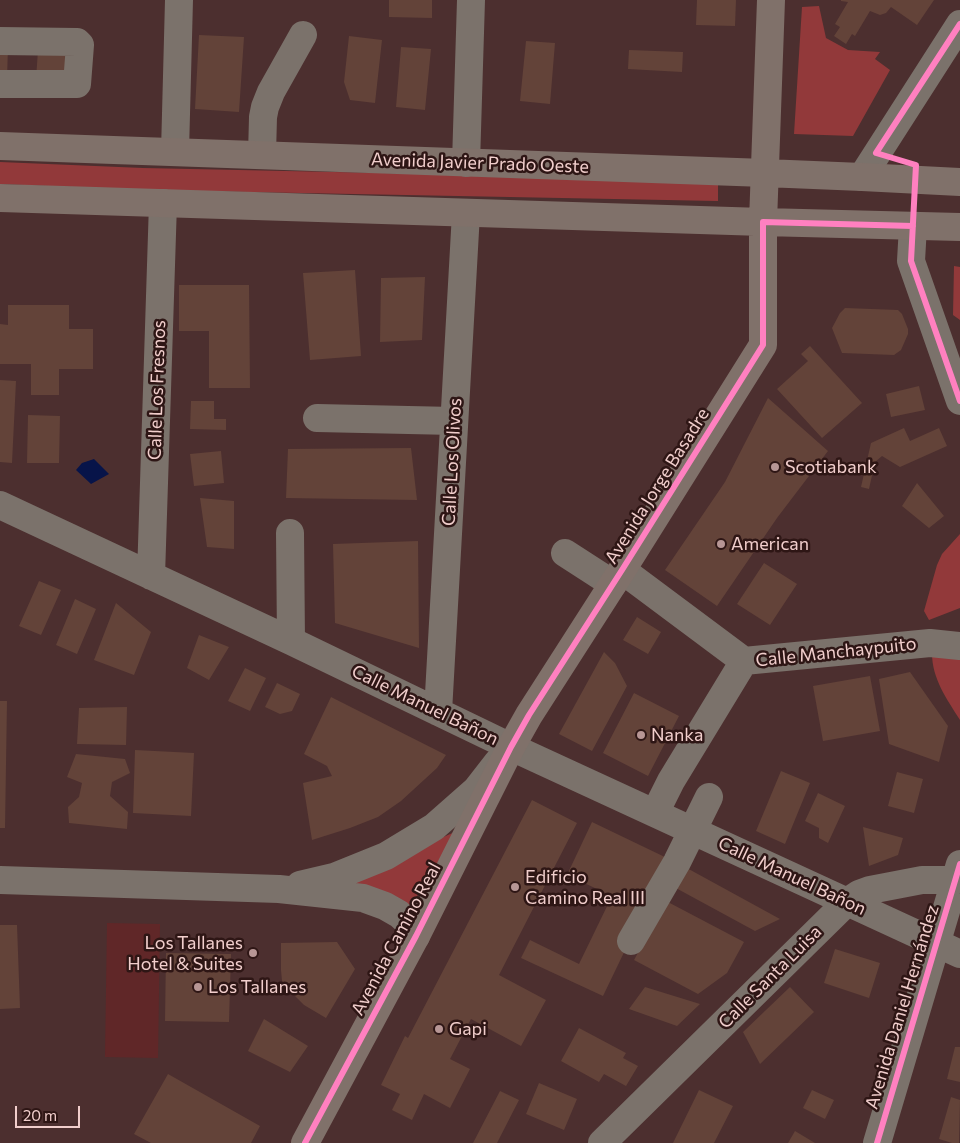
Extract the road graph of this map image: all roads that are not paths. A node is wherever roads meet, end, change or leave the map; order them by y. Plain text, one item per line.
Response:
1 (179, 0) edge
2 (472, 0) edge
3 (771, 0) edge
4 (960, 24) edge
5 (303, 35) dead end
6 (0, 41) edge
7 (0, 84) edge
8 (0, 146) edge
9 (176, 152) junction
10 (262, 155) junction
11 (466, 162) junction
12 (765, 173) junction
13 (862, 177) junction
14 (960, 182) edge
15 (0, 198) edge
16 (163, 204) junction
17 (466, 213) junction
18 (763, 222) junction
19 (913, 226) junction
20 (960, 227) edge
21 (960, 401) edge
22 (317, 418) dead end
23 (454, 421) junction
24 (0, 505) edge
25 (290, 533) dead end
26 (564, 553) dead end
27 (152, 576) junction
28 (618, 577) junction
29 (291, 641) junction
30 (960, 646) edge
31 (744, 661) junction
32 (438, 712) junction
33 (511, 747) junction
34 (709, 797) dead end
35 (655, 813) junction
36 (692, 831) junction
37 (958, 872) edge
38 (0, 880) edge
39 (279, 889) junction
40 (847, 902) junction
41 (416, 936) junction
42 (631, 941) dead end
43 (948, 948) edge
44 (305, 1143) edge
45 (602, 1143) edge
46 (877, 1143) edge

1 - 9 street
2 - 11 street
3 - 12 main road, Avenida Jorge Basadre
4 - 13 street
5 - 10 street
6 - 7 street
8 - 9 main road, Avenida Javier Prado Oeste
9 - 10 main road, Avenida Javier Prado Oeste
10 - 11 main road, Avenida Javier Prado Oeste
11 - 12 main road, Avenida Javier Prado Oeste
12 - 13 main road, Avenida Javier Prado Oeste
12 - 18 main road, Avenida Jorge Basadre
13 - 14 main road, Avenida Javier Prado Oeste
15 - 16 main road
16 - 17 main road
16 - 27 street, Calle Los Fresnos
17 - 18 main road
17 - 23 street, Calle Los Olivos
18 - 19 main road
18 - 28 main road, Avenida Jorge Basadre
19 - 20 main road
19 - 21 street
22 - 23 street
23 - 32 street, Calle Los Olivos
24 - 27 street, Calle Manuel Bañon
25 - 29 street
26 - 28 street, Calle Manchaypuito
27 - 29 street, Calle Manuel Bañon
28 - 31 street, Calle Manchaypuito
28 - 33 main road, Avenida Jorge Basadre
29 - 32 street, Calle Manuel Bañon
30 - 31 street, Calle Manchaypuito
31 - 35 street
32 - 33 street, Calle Manuel Bañon
33 - 35 street, Calle Manuel Bañon
33 - 39 street
33 - 41 main road, Avenida Camino Real
34 - 36 street
35 - 36 street, Calle Manuel Bañon
36 - 40 street, Calle Manuel Bañon
36 - 42 street
37 - 40 street, Calle Santa Luisa
37 - 43 street, Avenida Daniel Hernández
38 - 39 street
39 - 41 street
40 - 43 street, Calle Manuel Bañon
40 - 45 street, Calle Santa Luisa
41 - 44 main road, Avenida Camino Real
43 - 46 street, Avenida Daniel Hernández

